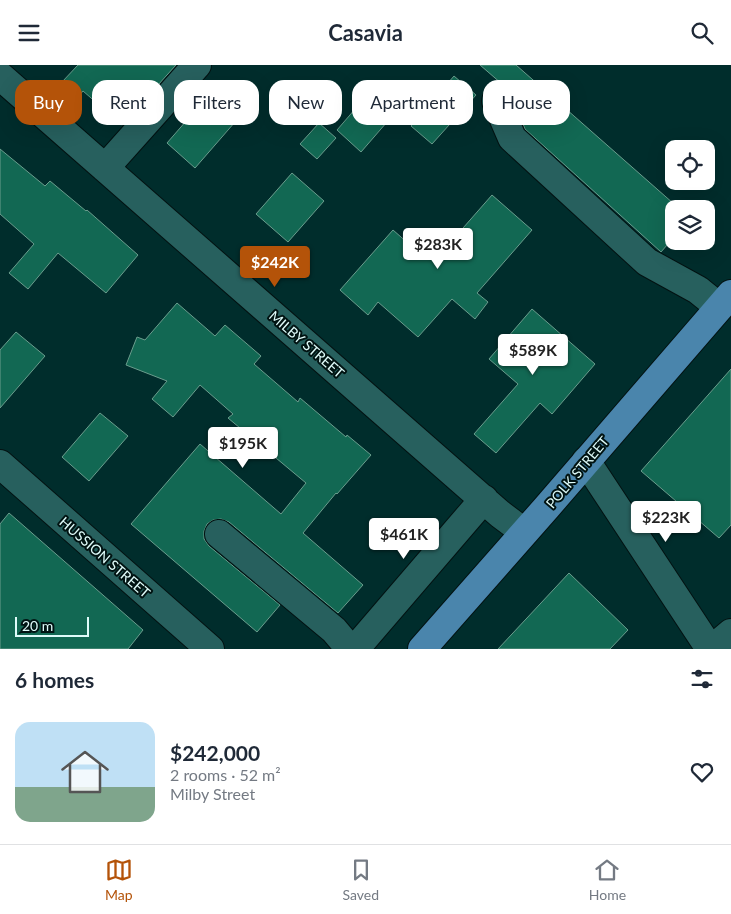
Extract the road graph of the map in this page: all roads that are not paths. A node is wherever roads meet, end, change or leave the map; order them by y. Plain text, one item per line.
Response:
1 (197, 65) edge
2 (0, 75) edge
3 (506, 125) edge
4 (105, 168) junction
5 (725, 301) edge
6 (586, 461) junction
7 (0, 464) edge
8 (484, 499) junction
9 (524, 532) junction
10 (219, 533) dead end
11 (731, 633) edge
12 (210, 649) edge
13 (351, 649) edge
14 (422, 649) edge
15 (711, 649) edge

1 - 4 street
2 - 4 street, MILBY STREET
3 - 5 street
4 - 8 street, MILBY STREET
5 - 6 main road, POLK STREET
6 - 9 main road, POLK STREET
6 - 15 street
7 - 12 street, HUSSION STREET
8 - 9 street, MILBY STREET
8 - 13 street
9 - 14 main road, POLK STREET
10 - 13 street
11 - 15 street

